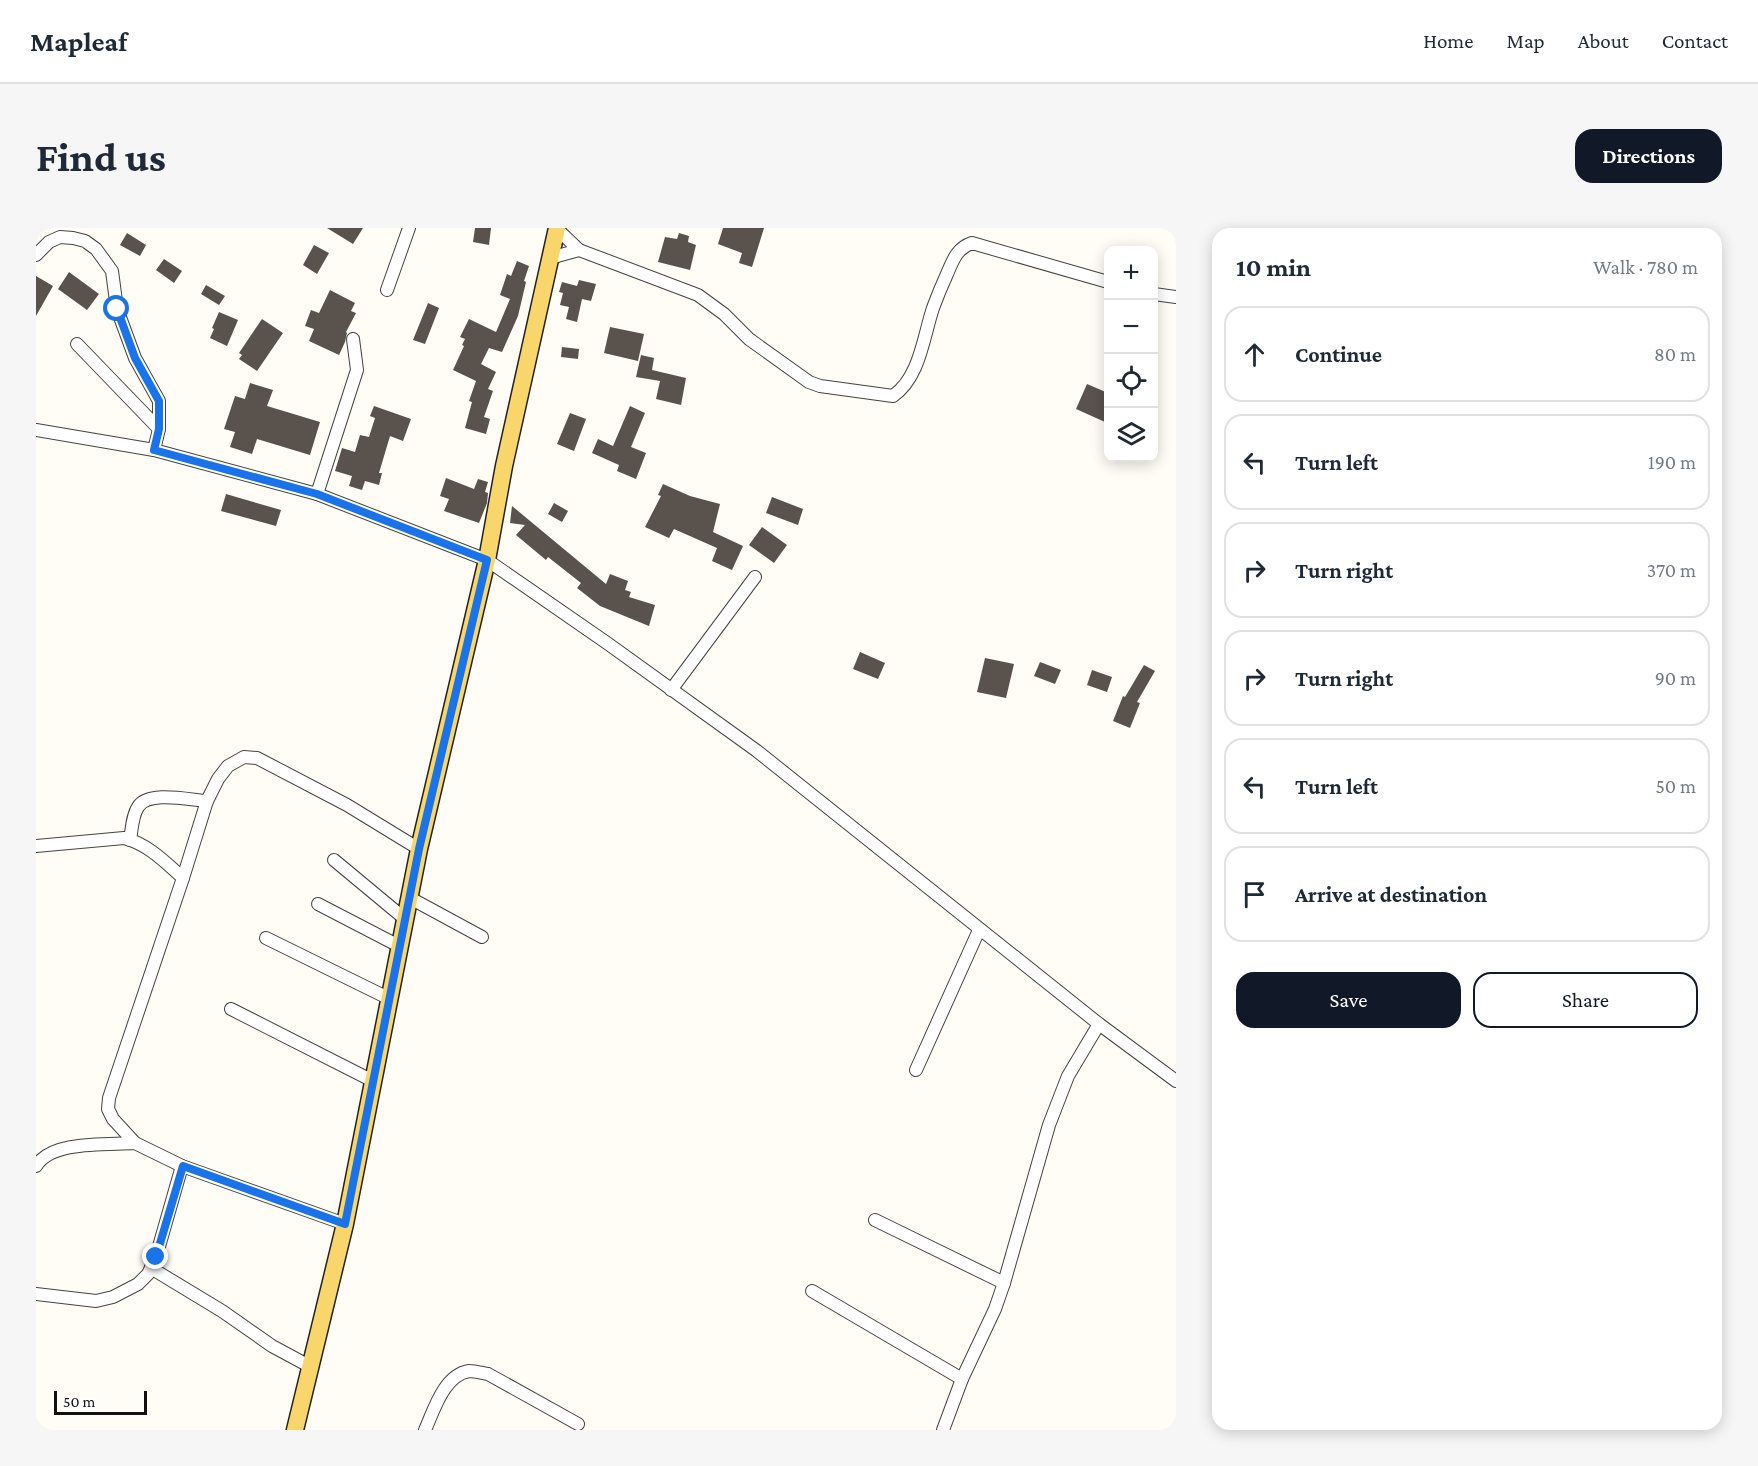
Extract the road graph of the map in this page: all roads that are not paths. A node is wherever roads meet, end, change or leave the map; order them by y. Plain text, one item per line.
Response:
1 (409, 228) edge
2 (557, 228) edge
3 (579, 250) junction
4 (36, 255) edge
5 (550, 258) junction
6 (1104, 281) edge
7 (387, 290) dead end
8 (1158, 295) edge
9 (1176, 297) edge
10 (353, 339) dead end
11 (77, 344) dead end
12 (159, 429) junction
13 (36, 430) edge
14 (154, 450) junction
15 (317, 494) junction
16 (487, 560) junction
17 (755, 577) dead end
18 (671, 690) junction
19 (207, 801) junction
20 (130, 840) junction
21 (36, 846) edge
22 (419, 849) junction
23 (334, 861) dead end
24 (183, 878) junction
25 (410, 898) junction
26 (318, 904) dead end
27 (405, 919) junction
28 (979, 930) junction
29 (482, 937) dead end
30 (266, 938) dead end
31 (399, 946) junction
32 (390, 999) junction
33 (231, 1009) dead end
34 (1099, 1024) junction
35 (916, 1070) dead end
36 (373, 1081) junction
37 (1176, 1081) edge
38 (135, 1143) junction
39 (36, 1166) edge
40 (183, 1166) junction
41 (875, 1220) dead end
42 (345, 1224) junction
43 (151, 1268) junction
44 (1004, 1283) junction
45 (812, 1291) dead end
46 (36, 1294) edge
47 (311, 1367) junction
48 (963, 1379) junction
49 (578, 1424) dead end
50 (295, 1430) edge
51 (425, 1430) edge
52 (943, 1430) edge

1 - 7 street
2 - 3 street
2 - 5 main road
3 - 5 street
3 - 6 street
4 - 12 street
5 - 16 main road
8 - 9 street
10 - 15 street
11 - 12 street
12 - 14 street
13 - 14 street
14 - 15 street
15 - 16 street
16 - 18 street
16 - 22 main road
17 - 18 street
18 - 28 street
19 - 20 street
19 - 22 street
19 - 24 street
20 - 21 street
20 - 24 street
22 - 25 main road
23 - 27 street
24 - 38 street
25 - 27 main road
25 - 29 street
26 - 31 street
27 - 31 main road
28 - 34 street
28 - 35 street
30 - 32 street
31 - 32 main road
32 - 36 main road
33 - 36 street
34 - 37 street
34 - 44 street
36 - 42 main road
38 - 39 street
38 - 40 street
40 - 42 street
40 - 43 street
41 - 44 street
42 - 47 main road
43 - 46 street
43 - 47 street
44 - 48 street
45 - 48 street
47 - 50 main road
48 - 52 street
49 - 51 street

